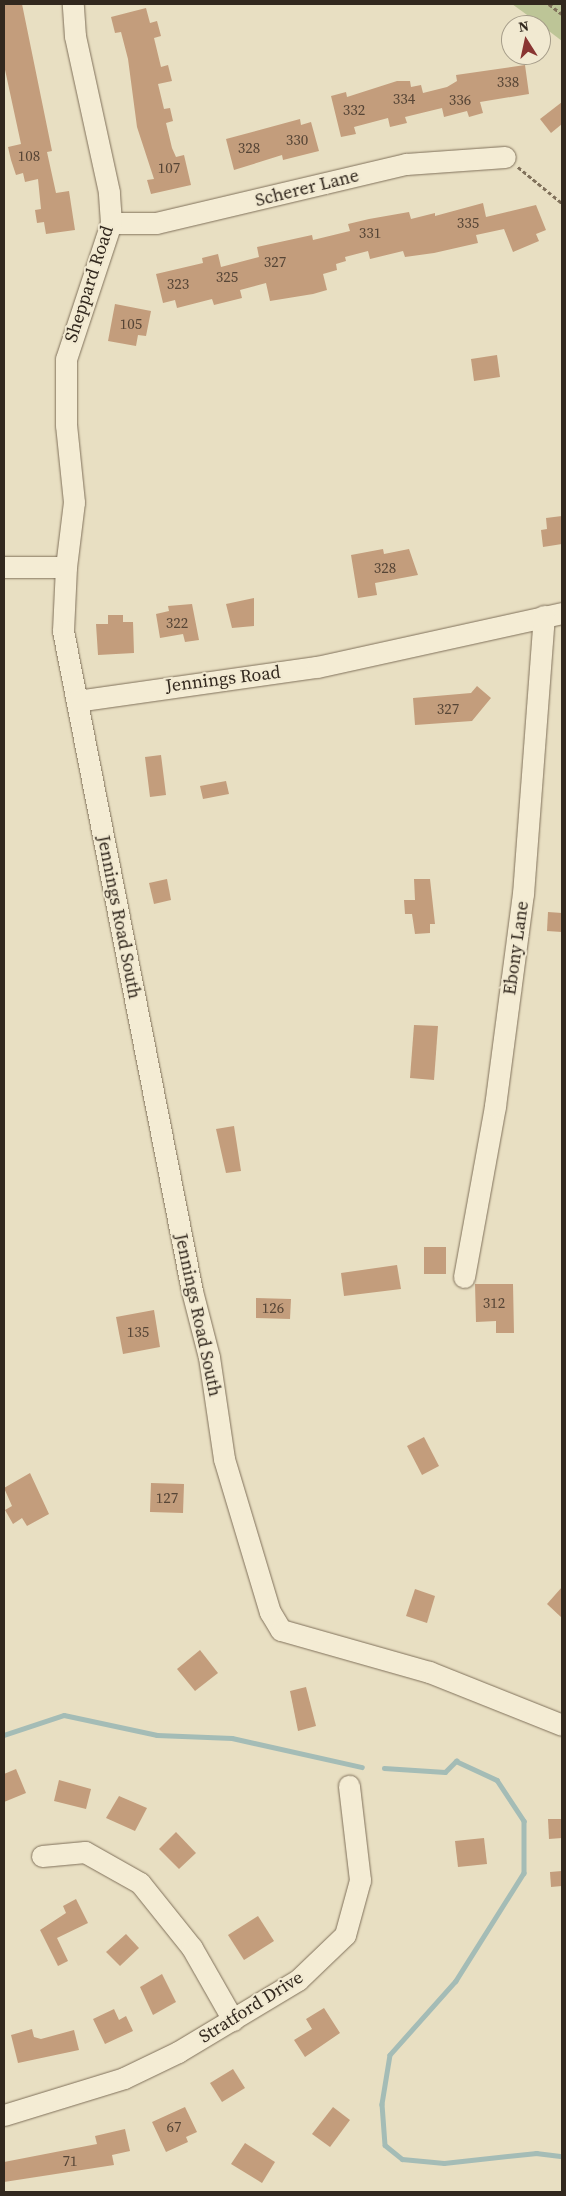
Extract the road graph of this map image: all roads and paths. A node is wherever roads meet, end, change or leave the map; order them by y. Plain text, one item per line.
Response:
1 (73, 4) edge
2 (548, 4) edge
3 (562, 14) edge
4 (505, 157) joint
5 (562, 203) edge
6 (111, 223) junction
7 (4, 567) edge
8 (66, 568) junction
9 (553, 614) edge
10 (77, 701) junction
11 (464, 1277) dead end
12 (562, 1725) edge
13 (349, 1786) dead end
14 (42, 1856) dead end
15 (233, 2020) junction
16 (4, 2115) edge

1 - 6 street, Sheppard Road
2 - 3 path
4 - 5 path
4 - 6 street, Scherer Lane
6 - 8 street, Sheppard Road
7 - 8 street
8 - 10 street
9 - 10 street, Jennings Road
9 - 11 street, Ebony Lane
10 - 12 street, Jennings Road South
13 - 15 street, Stratford Drive
14 - 15 street
15 - 16 street, Stratford Drive

